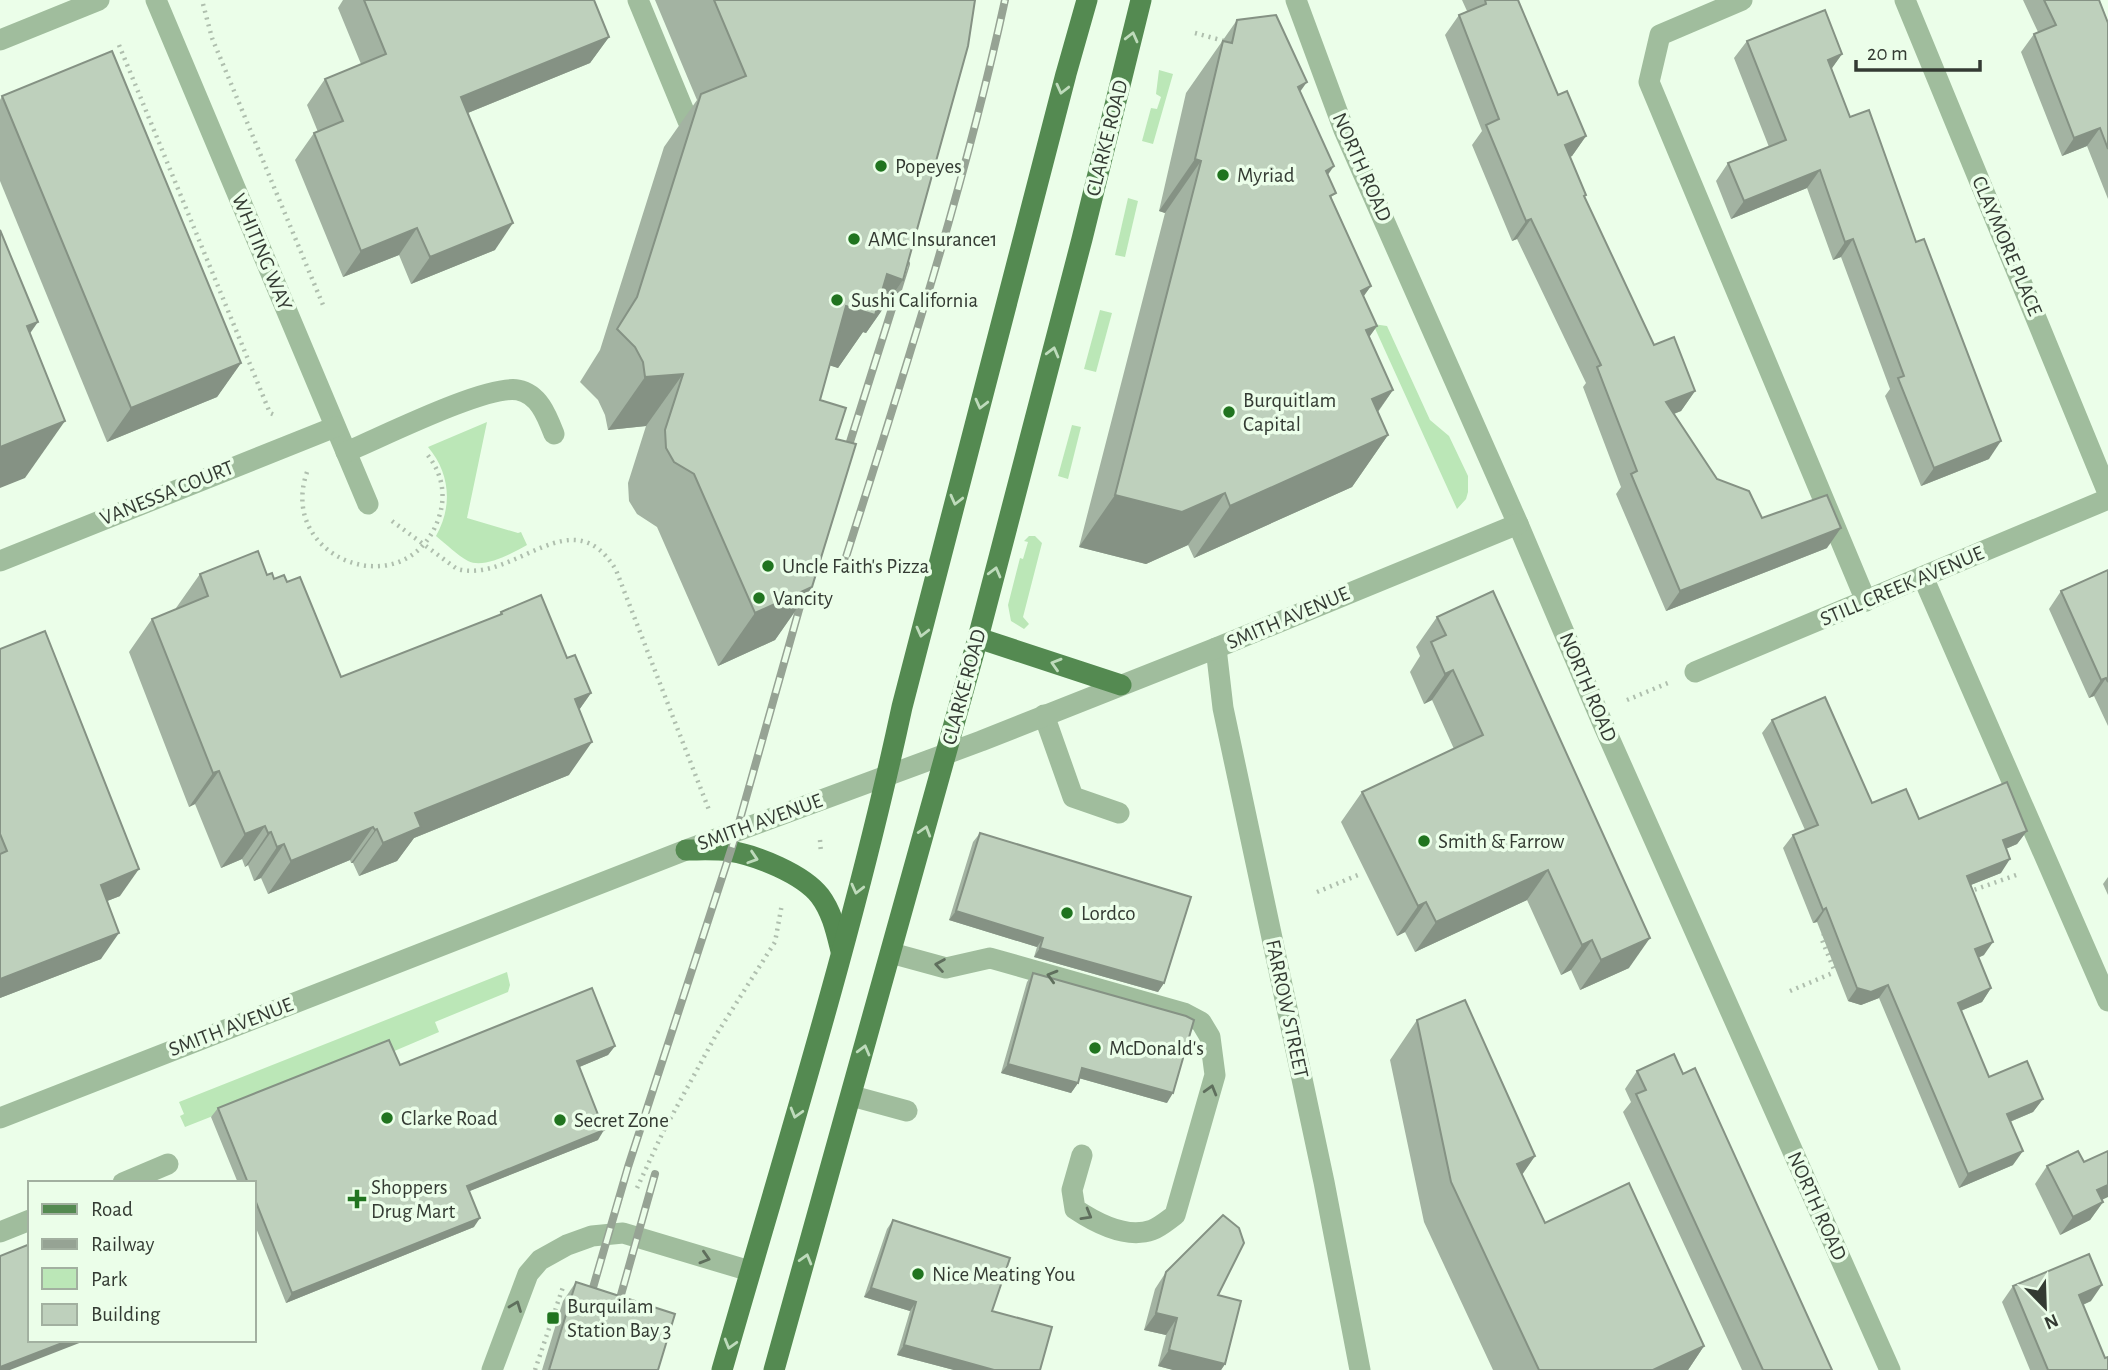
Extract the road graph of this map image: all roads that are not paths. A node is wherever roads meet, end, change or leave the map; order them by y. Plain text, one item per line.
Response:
1 (99, 0) edge
2 (156, 0) edge
3 (638, 0) edge
4 (1087, 0) edge
5 (1141, 0) edge
6 (1296, 0) edge
7 (1742, 0) edge
8 (1905, 0) edge
9 (0, 40) edge
10 (688, 121) dead end
11 (335, 427) junction
12 (554, 434) dead end
13 (346, 453) junction
14 (2108, 493) edge
15 (2108, 499) edge
16 (368, 504) road end
17 (1518, 524) junction
18 (0, 561) edge
19 (1923, 577) junction
20 (1866, 601) junction
21 (978, 638) junction
22 (1216, 649) junction
23 (1695, 672) road end
24 (1121, 685) junction
25 (1044, 716) junction
26 (946, 754) junction
27 (887, 776) junction
28 (1119, 813) dead end
29 (686, 850) junction
30 (841, 953) junction
31 (891, 953) junction
32 (2108, 1001) edge
33 (852, 1096) junction
34 (907, 1111) dead end
35 (0, 1118) edge
36 (1082, 1155) dead end
37 (168, 1164) dead end
38 (128, 1181) edge
39 (28, 1221) edge
40 (0, 1233) edge
41 (750, 1271) junction
42 (492, 1370) edge
43 (722, 1370) edge
44 (774, 1370) edge
45 (1360, 1370) edge
46 (1890, 1370) edge

1 - 9 street
2 - 11 street, WHITING WAY
3 - 10 street
4 -> 27 main road
21 -> 5 main road, CLARKE ROAD
6 - 17 street, NORTH ROAD
7 - 20 street
8 - 14 street, CLAYMORE PLACE
11 - 13 street, WHITING WAY
11 - 18 street, VANESSA COURT
12 - 13 street
13 - 16 street, WHITING WAY
15 - 19 street, STILL CREEK AVENUE
17 - 22 street, SMITH AVENUE
17 - 46 street, NORTH ROAD
19 - 20 street, STILL CREEK AVENUE
19 - 32 street
20 - 23 street, STILL CREEK AVENUE
24 -> 21 main road
21 - 26 main road, CLARKE ROAD
22 - 24 street, SMITH AVENUE
22 - 45 street, FARROW STREET
24 - 25 street, SMITH AVENUE
25 - 26 street, SMITH AVENUE
25 - 28 street
26 - 27 street, SMITH AVENUE
31 -> 26 main road, CLARKE ROAD
27 - 29 street, SMITH AVENUE
27 -> 30 main road
29 -> 30 main road
29 - 35 street, SMITH AVENUE
30 -> 41 main road
33 -> 31 main road, CLARKE ROAD
36 -> 31 street
33 - 34 street
44 -> 33 main road, CLARKE ROAD
37 - 38 street
39 - 40 street
42 -> 41 street
41 -> 43 main road

